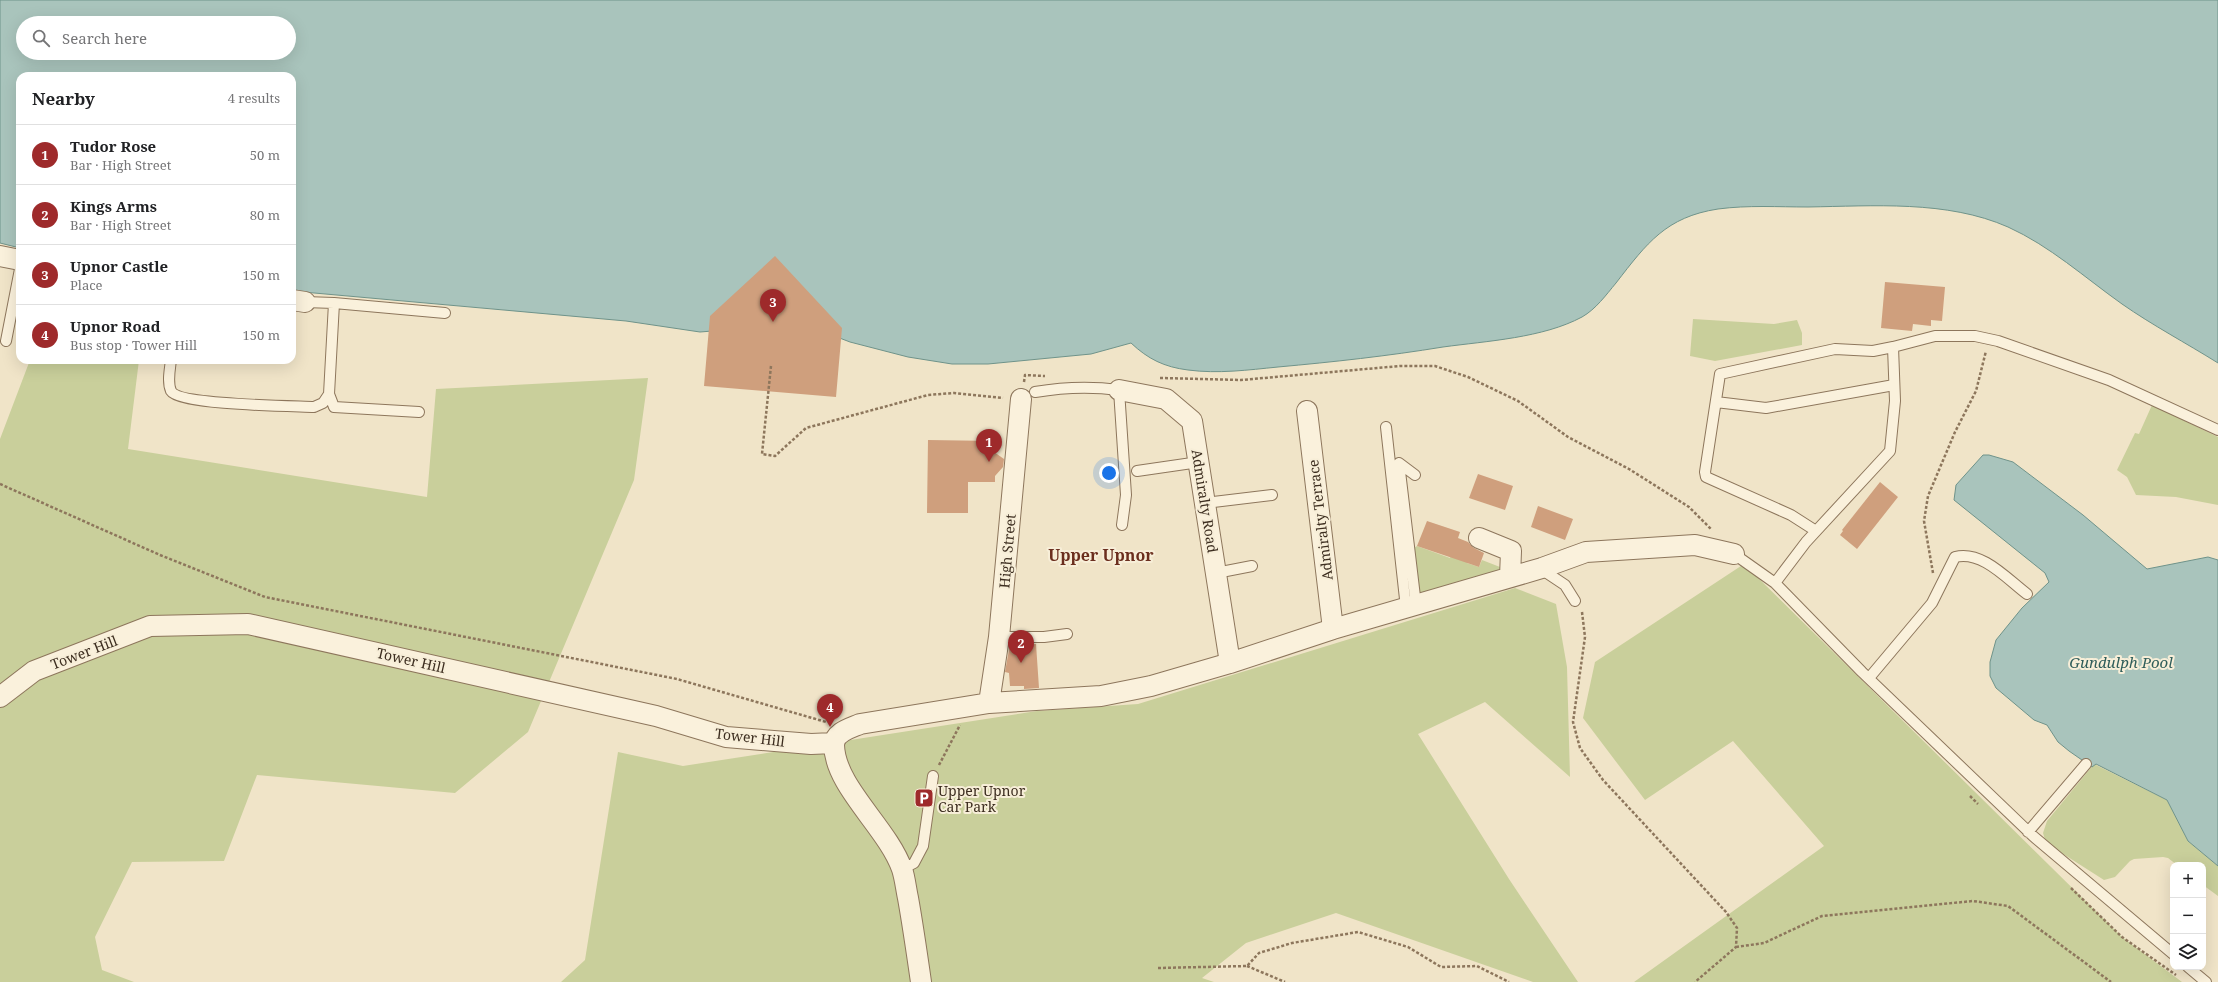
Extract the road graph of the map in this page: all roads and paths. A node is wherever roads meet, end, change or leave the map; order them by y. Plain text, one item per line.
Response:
1 (0, 256) edge
2 (16, 259) edge
3 (16, 290) edge
4 (298, 301) edge
5 (334, 303) junction
6 (445, 313) dead end
7 (1989, 338) junction
8 (6, 341) dead end
9 (1893, 347) junction
10 (171, 364) edge
11 (771, 366) dead end
12 (1049, 376) dead end
13 (1153, 378) dead end
14 (1894, 385) junction
15 (1119, 390) junction
16 (329, 394) junction
17 (1028, 395) junction
18 (1716, 402) junction
19 (1307, 410) dead end
20 (419, 412) dead end
21 (1386, 427) dead end
22 (2218, 430) edge
23 (1199, 462) junction
24 (1137, 471) dead end
25 (1415, 475) dead end
26 (0, 484) edge
27 (1272, 495) dead end
28 (1205, 503) junction
29 (1122, 525) dead end
30 (1816, 531) junction
31 (1714, 533) dead end
32 (1479, 538) dead end
33 (1734, 554) joint
34 (1252, 566) dead end
35 (1539, 569) junction
36 (1216, 573) junction
37 (1510, 577) junction
38 (1775, 583) junction
39 (1938, 592) junction
40 (2027, 594) dead end
41 (1575, 601) joint
42 (1411, 606) junction
43 (1333, 629) junction
44 (1067, 634) dead end
45 (999, 637) junction
46 (1230, 664) junction
47 (1869, 678) junction
48 (0, 697) edge
49 (980, 704) junction
50 (849, 728) junction
51 (834, 743) junction
52 (2086, 764) dead end
53 (933, 776) joint
54 (2028, 832) junction
55 (902, 869) junction
56 (1736, 947) junction
57 (2170, 951) edge
58 (1247, 966) junction
59 (1158, 968) dead end
60 (2192, 970) edge
61 (921, 982) edge
62 (1285, 982) edge
63 (1509, 982) edge
64 (1695, 982) edge
65 (2111, 982) edge
66 (2206, 982) edge

1 - 2 street
3 - 8 lane
4 - 5 lane
5 - 6 lane
5 - 16 lane
7 - 9 lane
7 - 22 lane
7 - 39 path
9 - 14 lane
9 - 18 lane
10 - 16 lane
11 - 17 path
12 - 17 path
13 - 31 path
14 - 18 lane
14 - 30 lane
15 - 17 lane
15 - 23 street, Admiralty Road
15 - 29 lane
16 - 20 lane
17 - 45 street, High Street
18 - 30 lane
19 - 43 street, Admiralty Terrace
21 - 42 lane
23 - 24 lane
23 - 28 street, Admiralty Road
25 - 42 lane
26 - 50 path
27 - 28 lane
28 - 36 street, Admiralty Road
30 - 38 lane
32 - 37 street
33 - 35 street
33 - 38 lane
34 - 36 lane
35 - 37 street
35 - 41 lane
36 - 46 street, Admiralty Road
37 - 42 street
38 - 47 lane
39 - 40 lane
39 - 47 lane
41 - 56 path
42 - 43 street
43 - 46 street
44 - 45 lane
45 - 49 street, High Street
46 - 49 street
47 - 54 lane
48 - 51 street, Tower Hill
49 - 50 street
49 - 53 path
50 - 51 street
51 - 55 street
52 - 54 lane
53 - 55 lane
54 - 57 lane
55 - 61 street
56 - 64 path
56 - 65 path
58 - 59 path
58 - 62 path
58 - 63 path
60 - 66 lane

